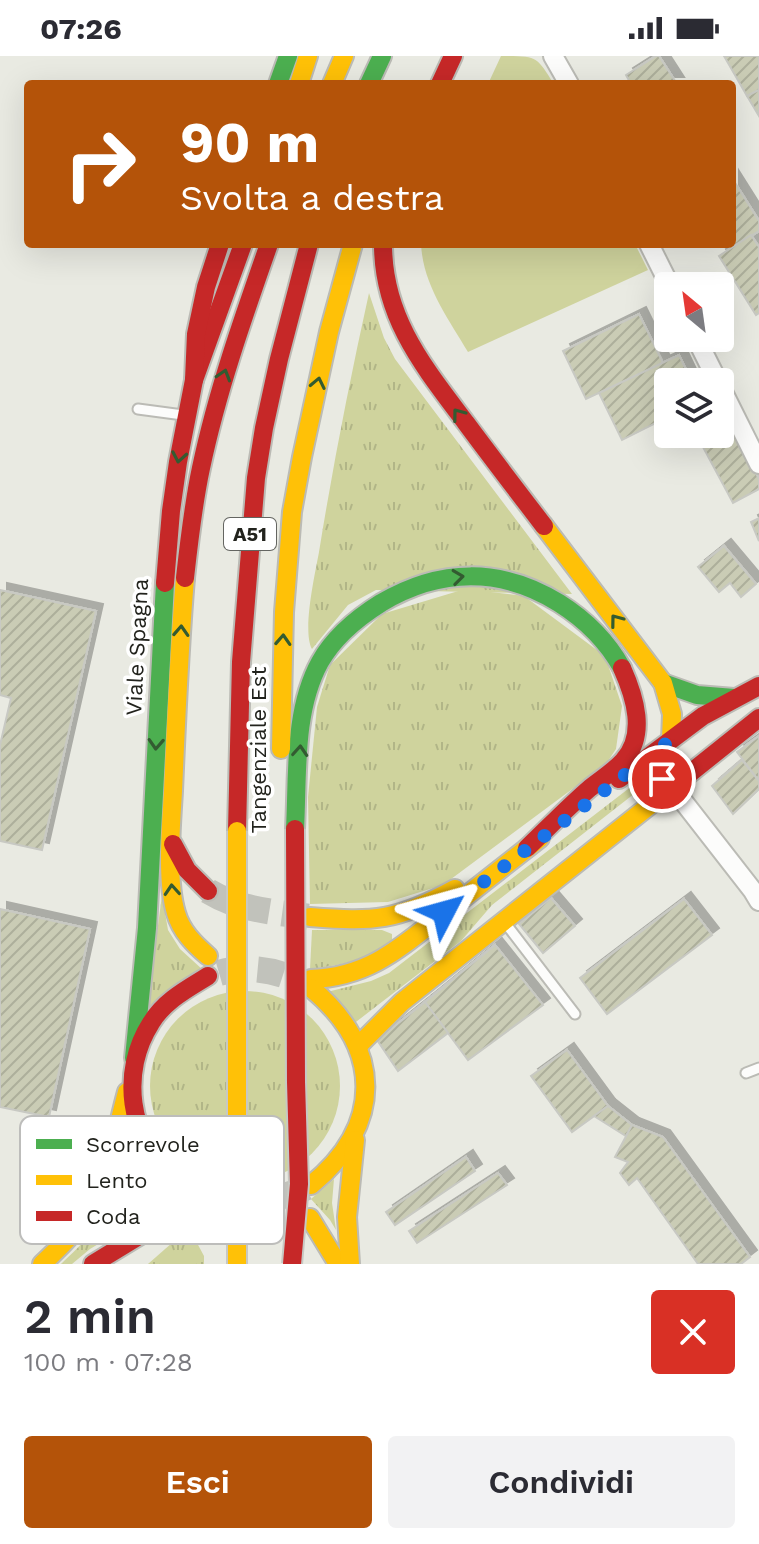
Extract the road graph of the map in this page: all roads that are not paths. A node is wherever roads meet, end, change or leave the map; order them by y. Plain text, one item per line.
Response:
1 (288, 56) edge
2 (308, 56) edge
3 (344, 56) edge
4 (382, 56) edge
5 (453, 56) edge
6 (553, 56) edge
7 (279, 80) edge
8 (300, 80) edge
9 (334, 80) edge
10 (371, 80) edge
11 (442, 80) edge
12 (567, 80) edge
13 (219, 248) edge
14 (242, 248) edge
15 (268, 248) edge
16 (308, 248) edge
17 (352, 248) edge
18 (383, 248) edge
19 (651, 248) edge
20 (663, 272) edge
21 (194, 380) junction
22 (138, 409) dead end
23 (734, 414) edge
24 (187, 415) junction
25 (759, 464) edge
26 (663, 683) junction
27 (759, 686) edge
28 (734, 698) junction
29 (759, 718) edge
30 (671, 740) junction
31 (669, 773) junction
32 (288, 830) junction
33 (170, 837) junction
34 (527, 848) junction
35 (208, 891) tunnel mouth
36 (759, 901) edge
37 (310, 917) tunnel mouth
38 (504, 921) junction
39 (208, 956) dead end
40 (208, 976) tunnel mouth
41 (575, 1014) dead end
42 (358, 1046) junction
43 (132, 1068) junction
44 (759, 1068) edge
45 (746, 1073) dead end
46 (119, 1116) edge
47 (135, 1116) edge
48 (237, 1116) edge
49 (282, 1116) edge
50 (356, 1130) junction
51 (311, 1185) tunnel mouth
52 (310, 1218) dead end
53 (63, 1244) edge
54 (122, 1244) edge
55 (277, 1244) edge
56 (42, 1264) edge
57 (93, 1264) edge
58 (276, 1264) edge
59 (292, 1264) edge
60 (338, 1264) edge
61 (350, 1264) edge

1 - 7 main road
2 - 8 main road
3 - 9 main road
4 - 10 main road
5 - 11 main road
6 - 12 street
13 - 21 main road, Viale Spagna
14 - 21 main road
33 -> 15 main road, Viale Spagna
16 - 48 main road, Tangenziale Est / A51, bridge
32 -> 17 main road, Tangenziale Est / A51
26 -> 18 main road
19 - 20 street
21 - 24 main road, Viale Spagna
22 - 24 lane
23 - 25 street
24 -> 43 main road, Viale Spagna
26 - 28 main road
26 - 30 main road
27 - 28 main road
28 - 30 main road
29 - 31 main road
30 - 31 main road
30 - 34 main road
31 - 36 street
31 - 38 main road
32 -> 34 main road
32 - 49 main road, Tangenziale Est / A51
32 - 59 main road, bridge
33 - 35 main road
39 -> 33 main road, Viale Spagna
34 - 37 main road
34 - 42 main road
38 - 41 lane
38 - 42 main road
40 - 43 main road
42 - 50 main road
43 - 46 main road
43 - 47 main road
44 - 45 lane
50 - 51 main road
50 - 61 main road
52 - 60 main road
53 - 56 main road
54 - 57 main road
55 - 58 main road, Tangenziale Est / A51

